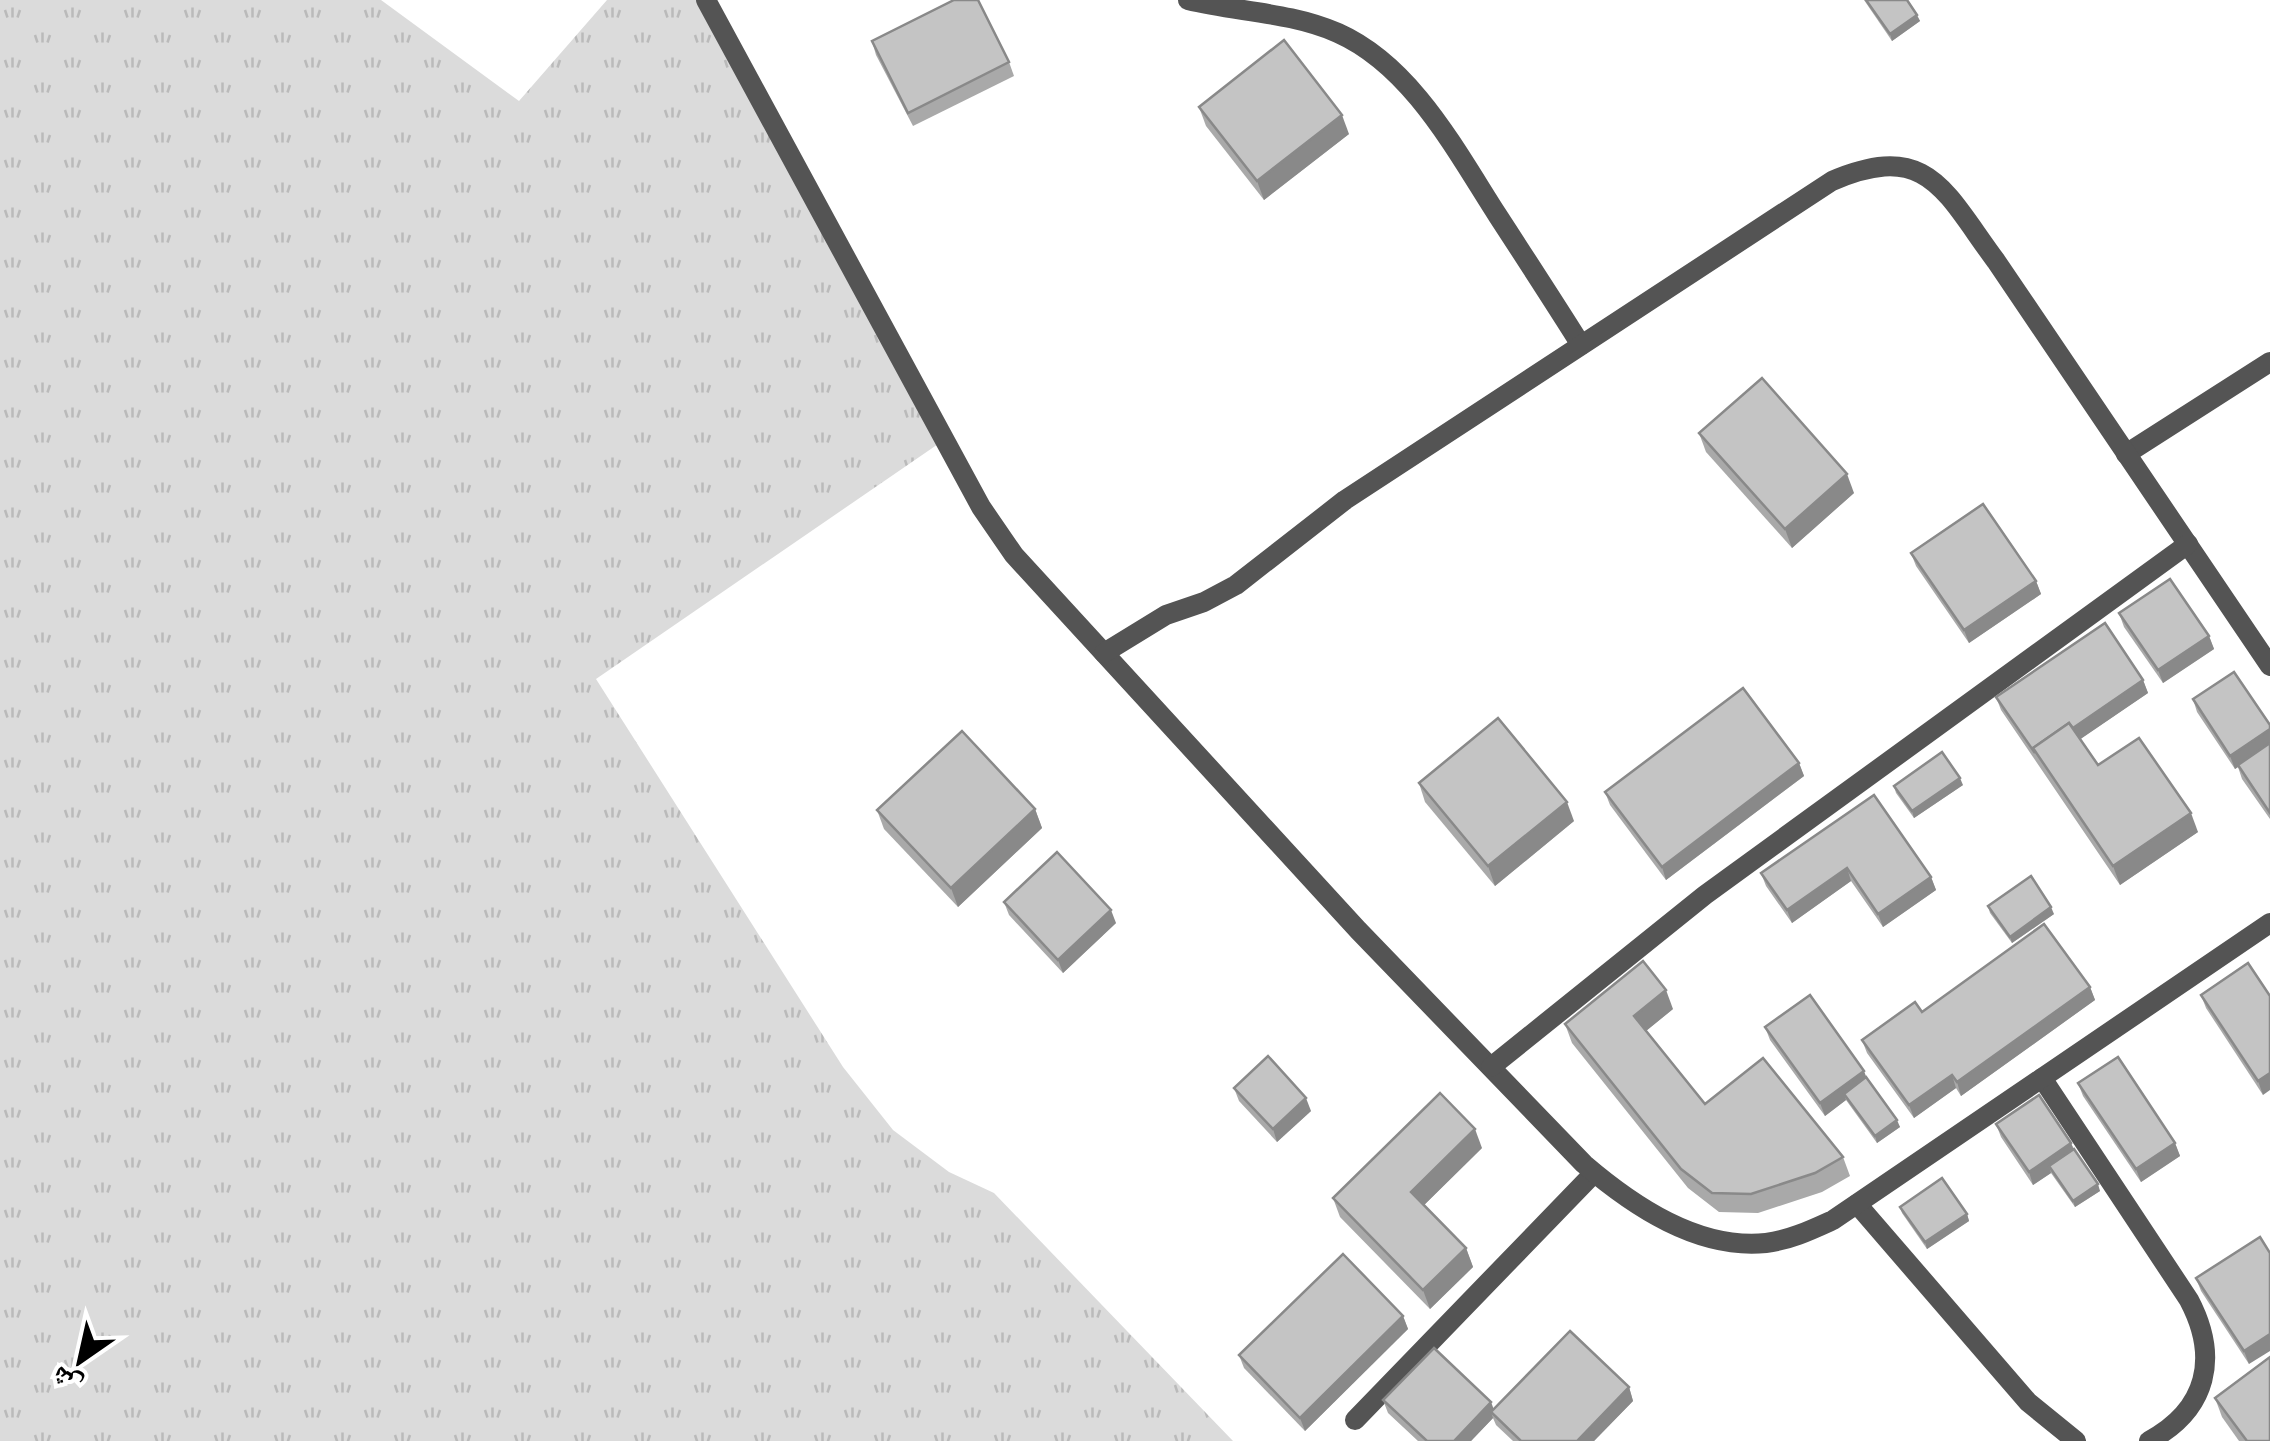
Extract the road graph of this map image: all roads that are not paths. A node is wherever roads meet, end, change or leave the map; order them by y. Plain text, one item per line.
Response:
1 (706, 0) edge
2 (1188, 0) edge
3 (1581, 345) junction
4 (2270, 362) edge
5 (2126, 454) junction
6 (2188, 544) junction
7 (1104, 653) junction
8 (2270, 666) edge
9 (2270, 923) edge
10 (1491, 1068) junction
11 (2042, 1078) junction
12 (1594, 1173) junction
13 (1857, 1204) junction
14 (1355, 1420) dead end
15 (2076, 1441) edge
16 (2149, 1441) edge

1 - 7 street
2 - 3 street
3 - 5 street
3 - 7 street
4 - 5 street
5 - 6 street
6 - 8 street
6 - 10 street
7 - 10 street
9 - 11 street
10 - 12 street
11 - 13 street
11 - 16 street
12 - 13 street
12 - 14 street
13 - 15 street

